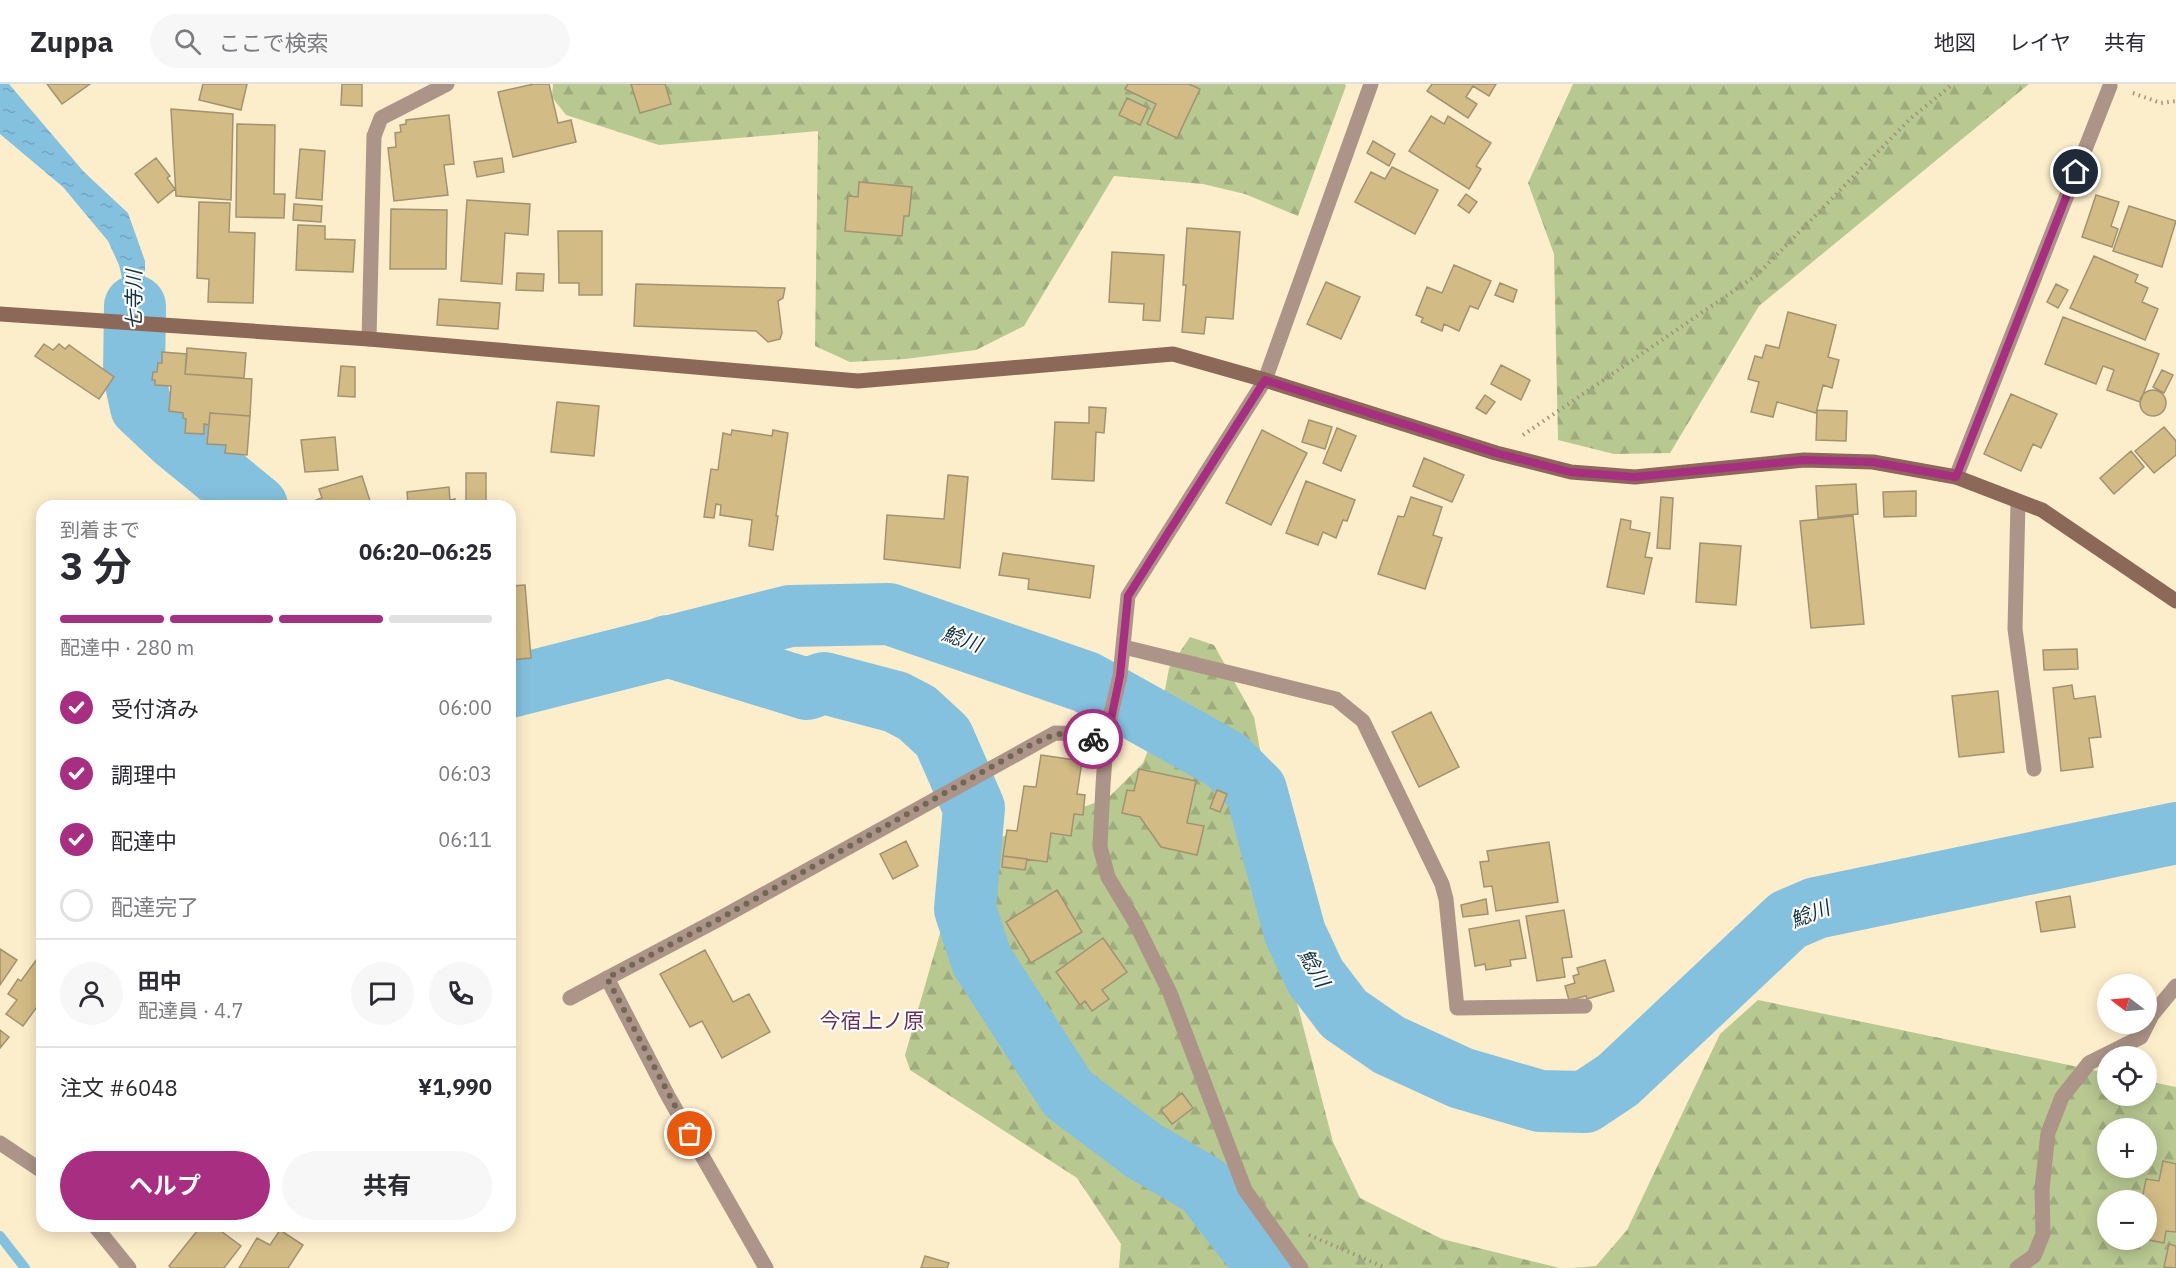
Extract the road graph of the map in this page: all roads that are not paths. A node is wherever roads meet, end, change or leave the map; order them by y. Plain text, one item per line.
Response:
1 (447, 84) edge
2 (1371, 84) edge
3 (2110, 86) road end
4 (0, 314) edge
5 (369, 339) junction
6 (1265, 380) junction
7 (1956, 477) junction
8 (2018, 502) junction
9 (2176, 601) edge
10 (1124, 647) junction
11 (1107, 737) junction
12 (2034, 769) dead end
13 (607, 978) junction
14 (2176, 986) edge
15 (570, 998) dead end
16 (1585, 1006) dead end
17 (0, 1143) edge
18 (36, 1167) edge
19 (100, 1232) edge
20 (129, 1268) edge
21 (766, 1268) edge
22 (1301, 1268) edge
23 (2018, 1268) edge

1 - 5 street
2 - 6 street
3 - 7 street
4 - 5 street
5 - 6 street
6 - 7 street
6 - 10 street
7 - 8 street
8 - 9 street
8 - 12 street
10 - 11 street
10 - 16 street
11 - 13 street
11 - 22 street
13 - 15 street
13 - 21 street
14 - 23 street
17 - 18 street
19 - 20 street

